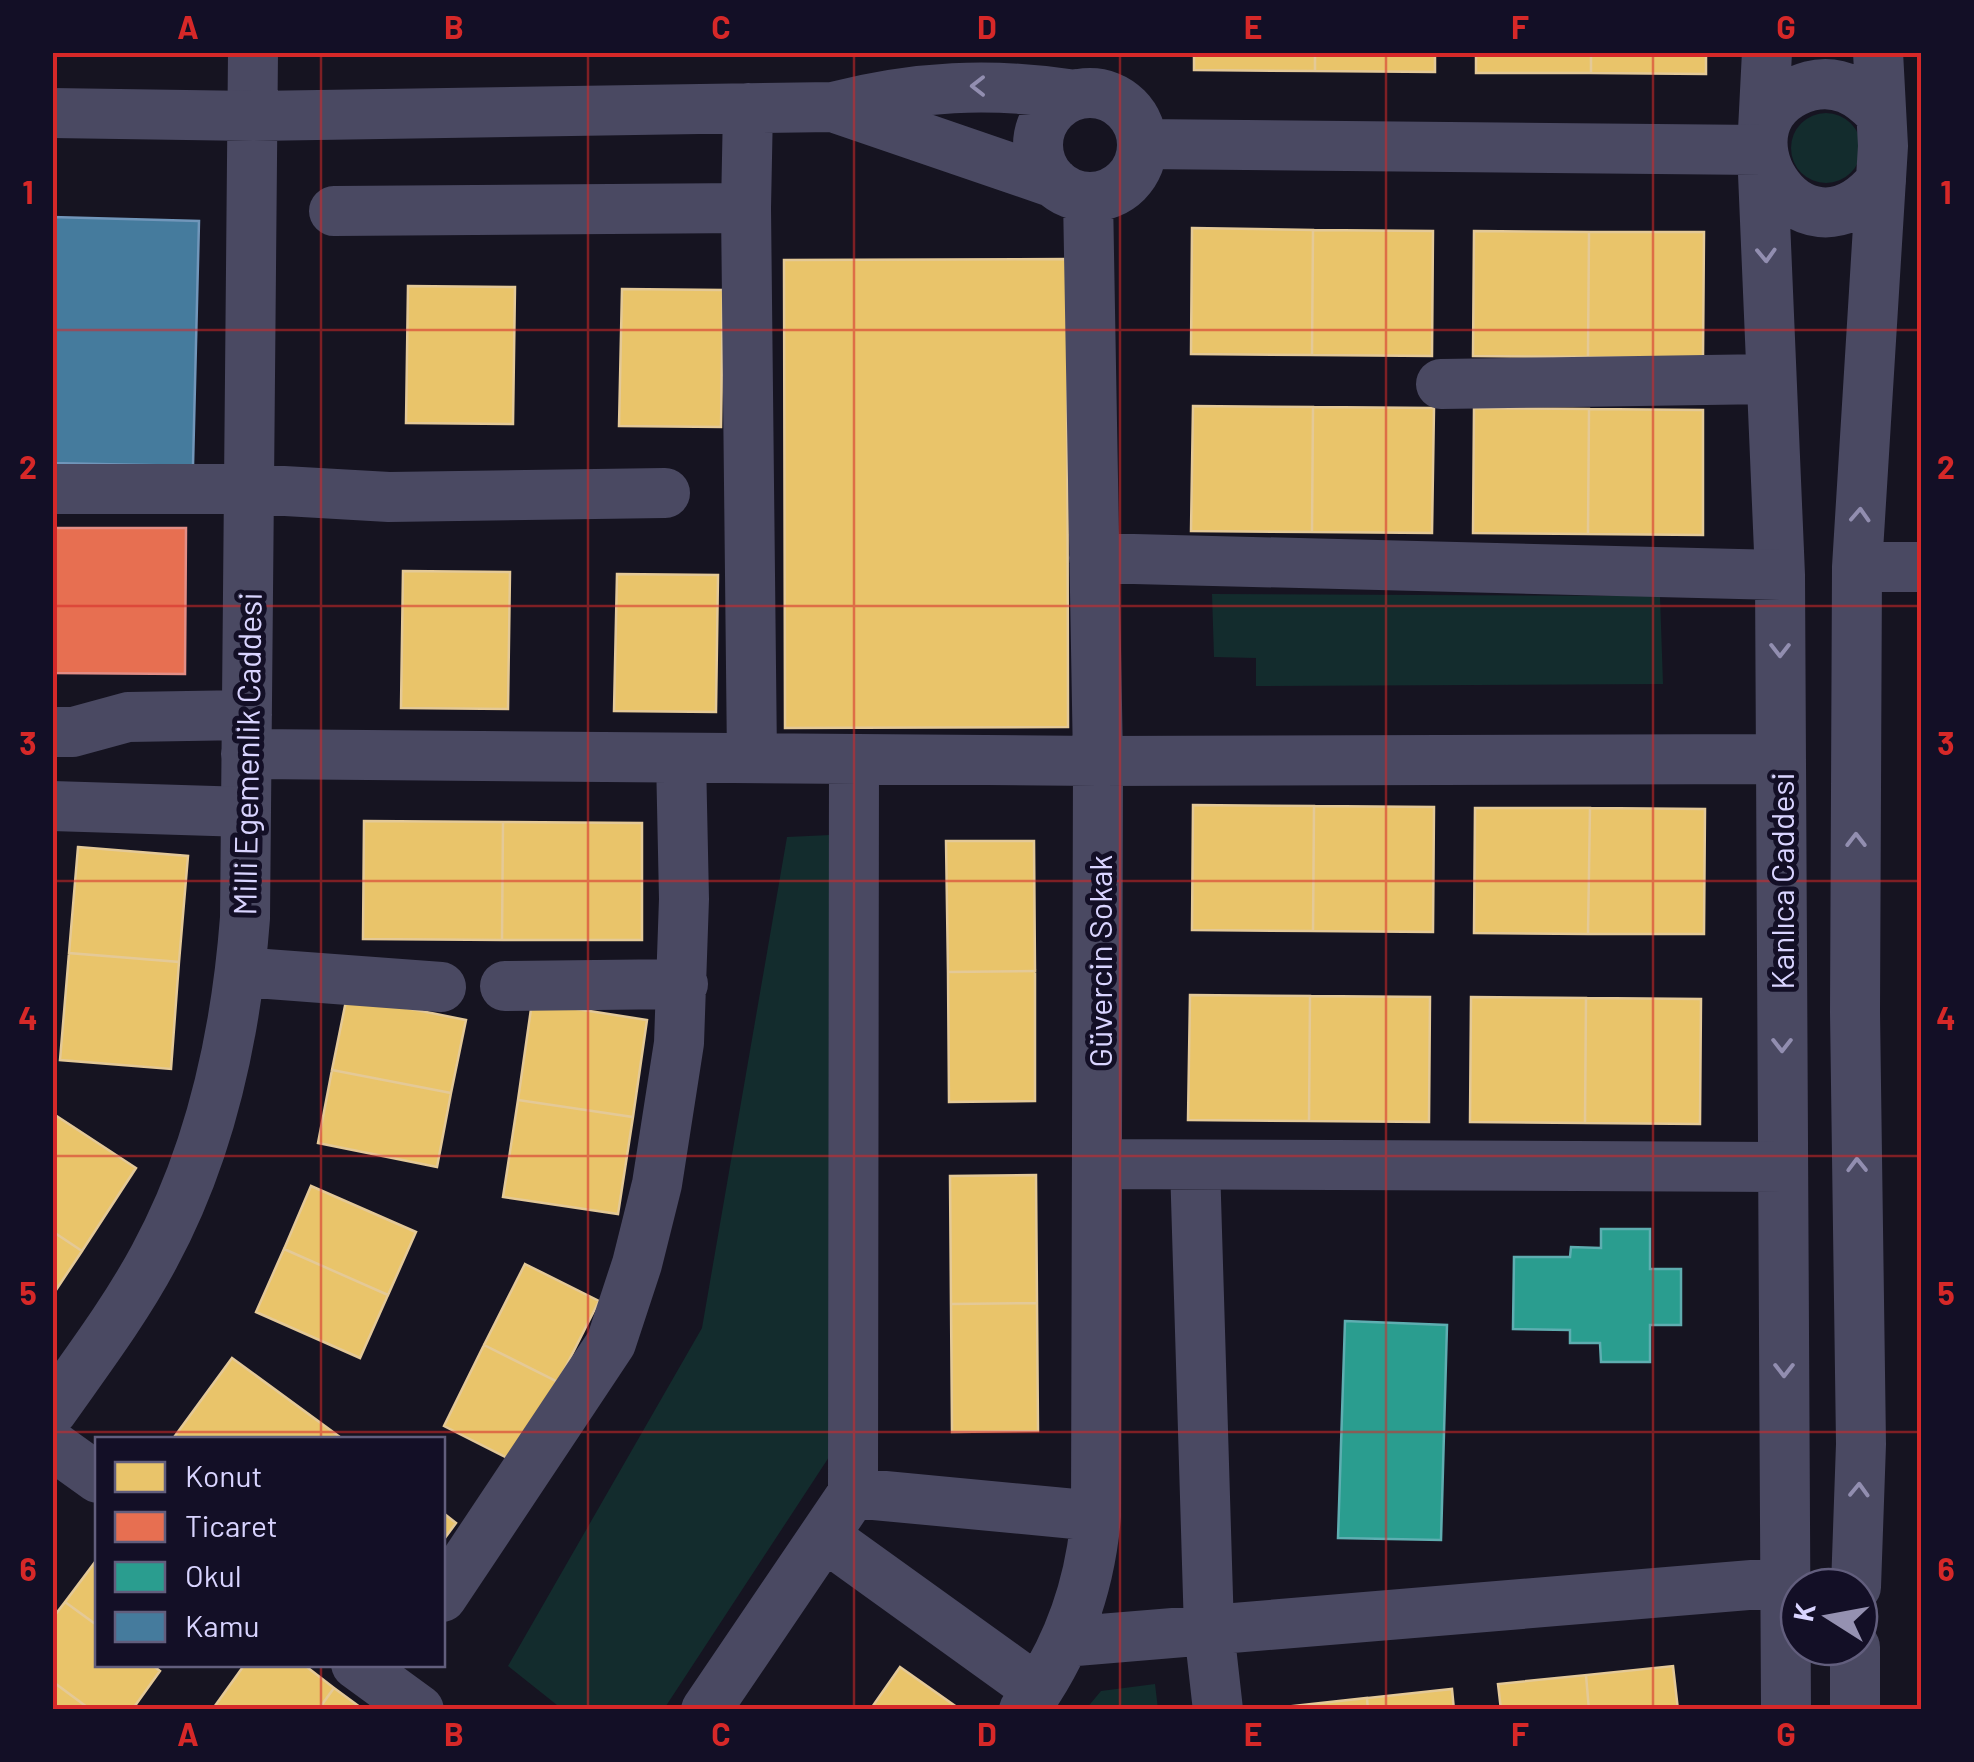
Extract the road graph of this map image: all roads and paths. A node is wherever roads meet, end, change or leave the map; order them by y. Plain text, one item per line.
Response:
1 (253, 52) edge
2 (1767, 52) edge
3 (1878, 52) edge
4 (1087, 80) edge
5 (833, 106) junction
6 (748, 108) junction
7 (52, 112) edge
8 (253, 116) junction
9 (1142, 144) junction
10 (1891, 146) edge
11 (1762, 150) junction
12 (1071, 190) junction
13 (746, 208) junction
14 (334, 211) dead end
15 (1772, 379) junction
16 (1441, 384) dead end
17 (52, 489) edge
18 (249, 489) junction
19 (665, 493) dead end
20 (1094, 558) junction
21 (1857, 567) junction
22 (1922, 567) edge
23 (1780, 575) junction
24 (52, 732) edge
25 (247, 734) junction
26 (681, 758) junction
27 (752, 758) junction
28 (854, 759) junction
29 (1781, 759) junction
30 (1098, 761) junction
31 (52, 806) edge
32 (246, 812) junction
33 (241, 972) junction
34 (683, 984) junction
35 (505, 986) dead end
36 (440, 987) dead end
37 (1099, 1164) junction
38 (1195, 1165) junction
39 (1783, 1167) junction
40 (52, 1411) edge
41 (52, 1446) edge
42 (95, 1476) edge
43 (853, 1492) junction
44 (1096, 1516) junction
45 (824, 1536) junction
46 (1786, 1567) edge
47 (1857, 1567) edge
48 (1779, 1583) edge
49 (445, 1592) edge
50 (1208, 1630) junction
51 (1064, 1642) junction
52 (1786, 1667) edge
53 (1855, 1667) edge
54 (1031, 1700) edge
55 (706, 1710) edge
56 (1218, 1710) edge
57 (1786, 1710) edge
58 (1855, 1710) edge

1 - 8 street, Milli Egemenlik Caddesi
2 - 11 street, Kanlıca Caddesi
3 - 10 street
4 -> 5 street
4 - 9 street
4 - 12 street
5 - 6 street
5 - 12 street
6 - 8 street
6 - 13 street
7 - 8 street
8 - 18 street, Milli Egemenlik Caddesi
9 - 11 street
9 - 12 street
10 - 11 street
10 - 11 street
21 -> 10 street
11 -> 15 street, Kanlıca Caddesi
12 - 20 street, Güvercin Sokak
13 - 14 street
13 - 27 street
15 - 16 street
15 - 23 street, Kanlıca Caddesi
17 - 18 street
18 - 19 street
18 - 25 street, Milli Egemenlik Caddesi
20 - 23 street
20 - 30 street, Güvercin Sokak
21 - 22 street
47 -> 21 street
23 -> 29 street, Kanlıca Caddesi
24 - 25 street
25 - 26 street
25 - 32 street, Milli Egemenlik Caddesi
26 - 27 street
26 - 34 street
27 - 28 street
28 - 30 street
28 - 43 street
29 - 30 street
29 -> 39 street, Kanlıca Caddesi
30 - 37 street, Güvercin Sokak
31 - 32 street
32 - 33 street, Milli Egemenlik Caddesi
33 - 36 street
33 - 40 street, Milli Egemenlik Caddesi
34 - 35 street
34 - 49 street
37 - 38 street
37 - 44 street, Güvercin Sokak
38 - 39 street
38 - 50 street
39 -> 46 street, Kanlıca Caddesi
41 - 42 street
43 - 44 street
43 - 45 street
44 - 51 street, Güvercin Sokak
45 - 54 street
45 - 55 street
48 - 50 street
50 - 51 street
50 - 56 street
51 - 54 street, Güvercin Sokak
52 - 57 street, Kanlıca Caddesi
53 - 58 street

